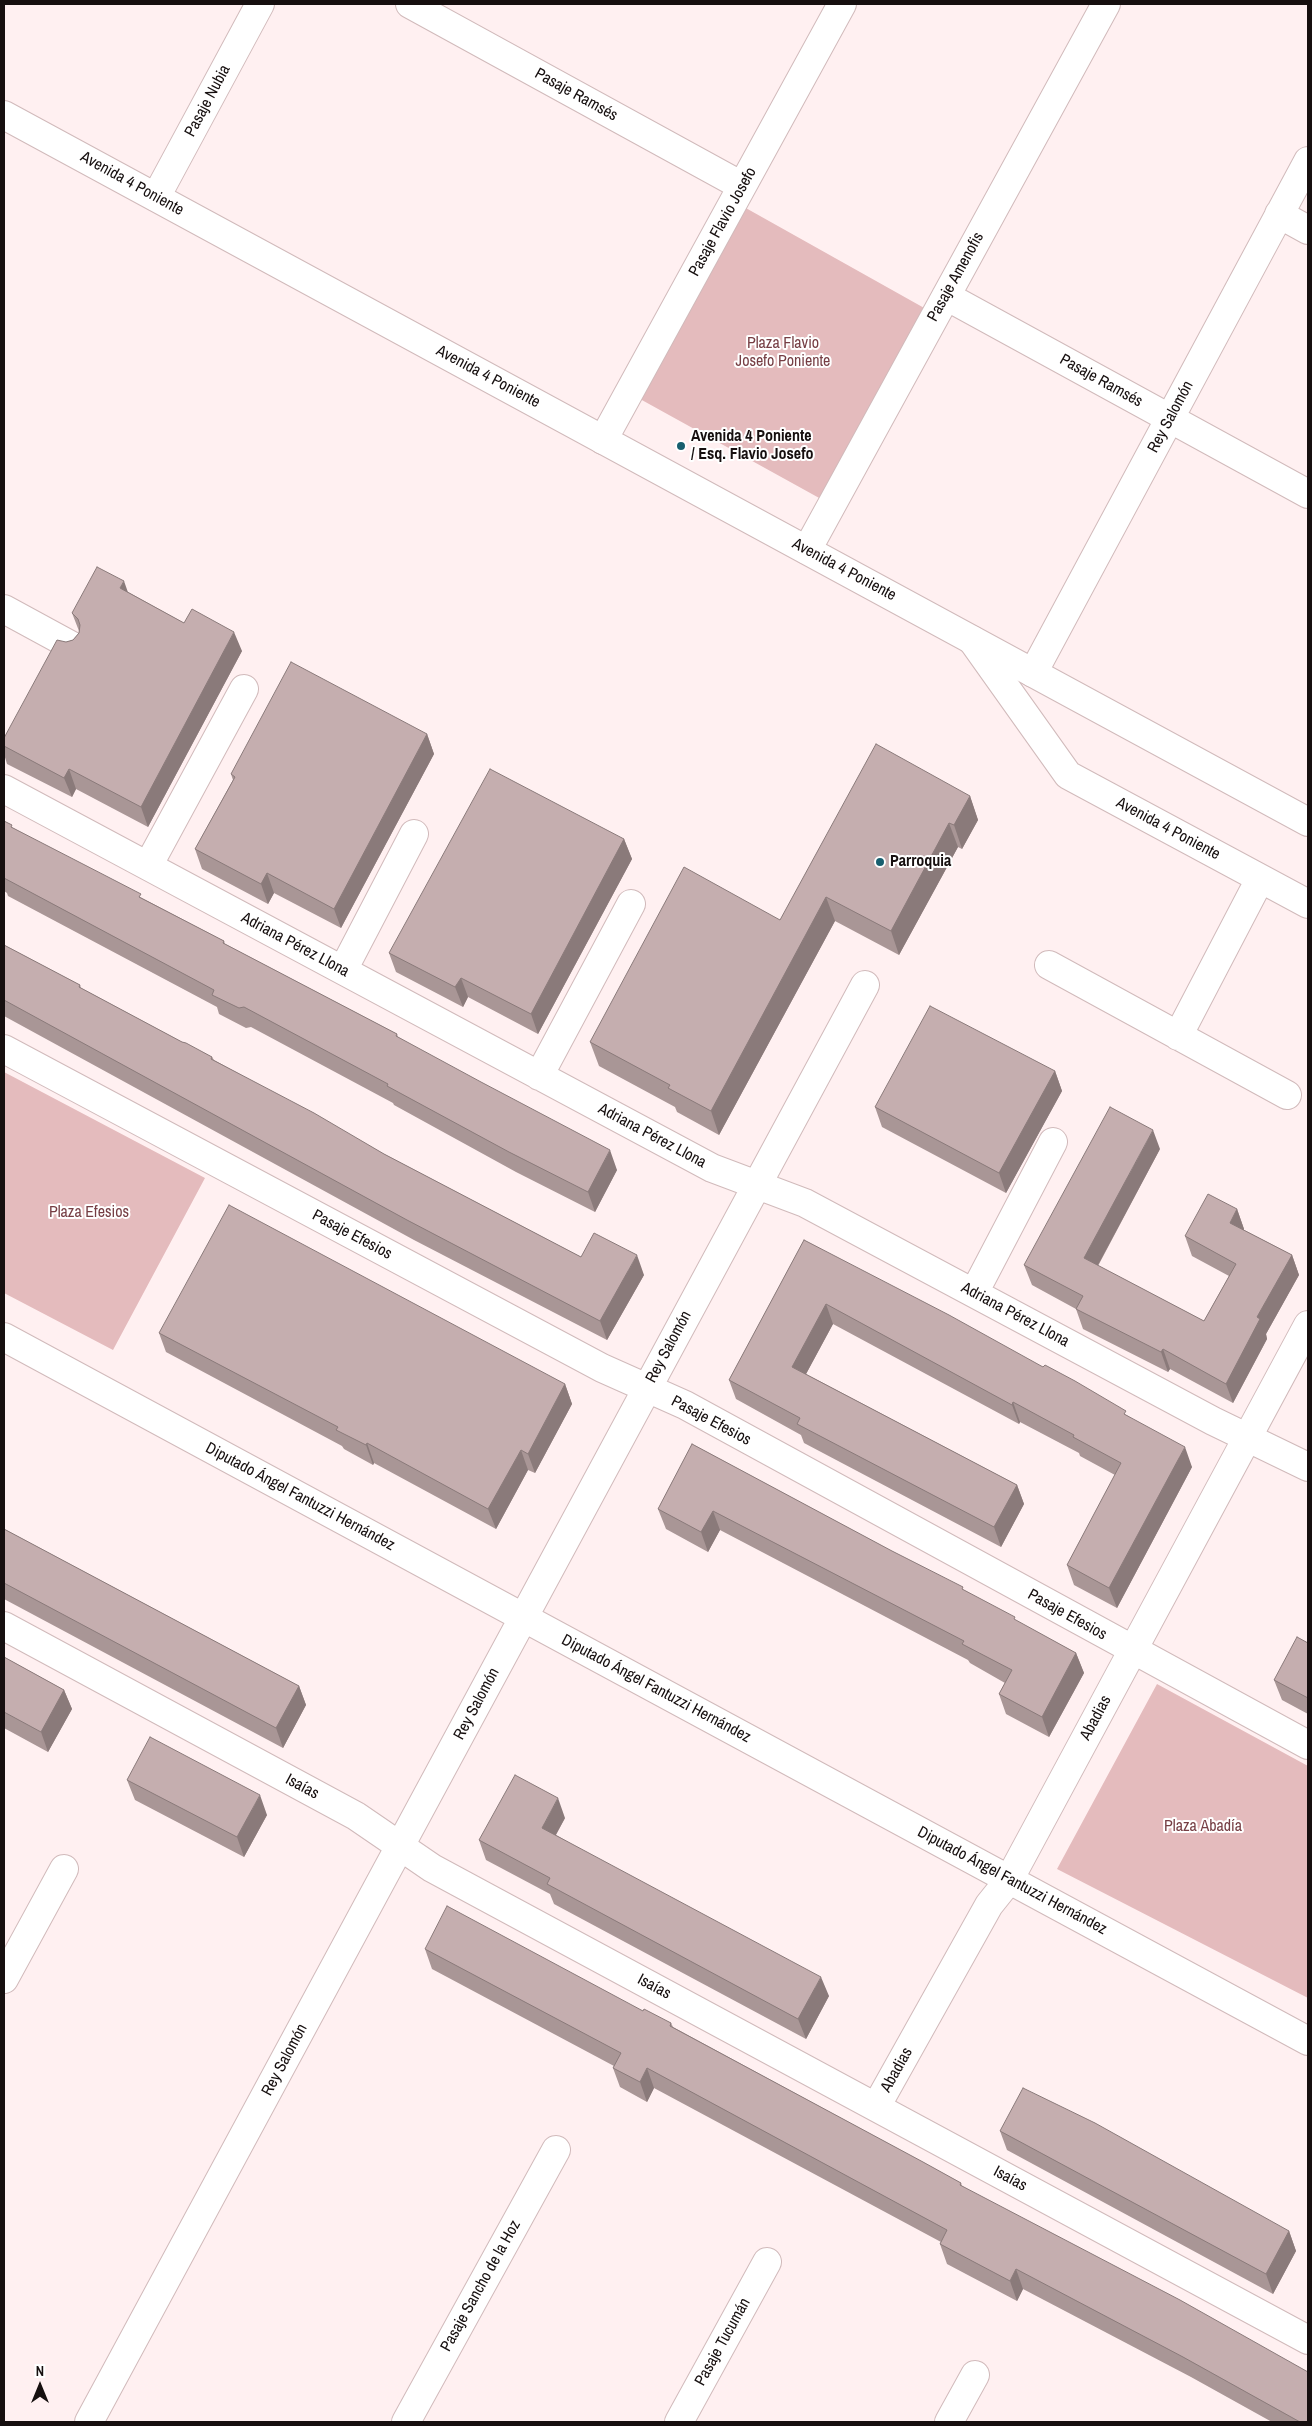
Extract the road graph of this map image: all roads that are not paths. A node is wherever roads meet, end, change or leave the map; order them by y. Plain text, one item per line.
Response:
1 (260, 4) edge
2 (410, 4) edge
3 (842, 4) edge
4 (1106, 4) edge
5 (4, 115) edge
6 (1308, 161) edge
7 (742, 186) junction
8 (156, 197) junction
9 (1280, 214) junction
10 (1308, 230) edge
11 (946, 296) junction
12 (1170, 419) junction
13 (603, 440) junction
14 (1308, 494) edge
15 (807, 550) junction
16 (4, 609) edge
17 (972, 640) junction
18 (72, 646) edge
19 (1033, 673) junction
20 (244, 689) dead end
21 (4, 789) edge
22 (1308, 822) edge
23 (414, 834) dead end
24 (148, 866) junction
25 (1260, 879) junction
26 (631, 904) dead end
27 (1308, 904) edge
28 (1048, 965) dead end
29 (343, 970) junction
30 (865, 985) dead end
31 (1178, 1036) junction
32 (4, 1049) edge
33 (540, 1076) junction
34 (1287, 1095) dead end
35 (1053, 1142) dead end
36 (757, 1185) junction
37 (974, 1293) junction
38 (1308, 1325) edge
39 (4, 1338) edge
40 (647, 1388) junction
41 (1248, 1438) junction
42 (1308, 1466) edge
43 (524, 1618) junction
44 (4, 1626) edge
45 (1132, 1650) junction
46 (1308, 1745) edge
47 (400, 1846) junction
48 (64, 1869) dead end
49 (1009, 1880) junction
50 (4, 1978) edge
51 (1308, 2041) edge
52 (876, 2107) junction
53 (556, 2150) dead end
54 (767, 2262) dead end
55 (1308, 2340) edge
56 (975, 2375) dead end
57 (89, 2422) edge
58 (406, 2422) edge
59 (679, 2422) edge
60 (949, 2422) edge

1 - 8 street, Pasaje Nubia
2 - 7 street, Pasaje Ramsés
3 - 7 street, Pasaje Flavio Josefo
4 - 11 street, Pasaje Amenofis
5 - 8 street, Avenida 4 Poniente
6 - 9 street, Rey Salomón
7 - 13 street, Pasaje Flavio Josefo
8 - 13 street, Avenida 4 Poniente
9 - 10 street
9 - 12 street, Rey Salomón
11 - 12 street, Pasaje Ramsés
11 - 15 street, Pasaje Amenofis
12 - 14 street, Pasaje Ramsés
12 - 19 street, Rey Salomón
13 - 15 street, Avenida 4 Poniente
15 - 17 street, Avenida 4 Poniente
16 - 18 street
17 - 19 street, Avenida 4 Poniente
17 - 25 street, Avenida 4 Poniente
19 - 22 street, Avenida 4 Poniente
20 - 24 street
21 - 24 street, Adriana Pérez Llona
23 - 29 street
24 - 29 street, Adriana Pérez Llona
25 - 27 street, Avenida 4 Poniente
25 - 31 street
26 - 33 street
28 - 31 street
29 - 33 street, Adriana Pérez Llona
30 - 36 street, Rey Salomón
31 - 34 street
32 - 40 street, Pasaje Efesios
33 - 36 street, Adriana Pérez Llona
35 - 37 street
36 - 37 street, Adriana Pérez Llona
36 - 40 street, Rey Salomón
37 - 41 street, Adriana Pérez Llona
38 - 41 street, Abadias
39 - 43 street, Diputado Ángel Fantuzzi Hernández
40 - 43 street, Rey Salomón
40 - 45 street, Pasaje Efesios
41 - 42 street, Adriana Pérez Llona
41 - 45 street, Abadias
43 - 47 street, Rey Salomón
43 - 49 street, Diputado Ángel Fantuzzi Hernández
44 - 47 street, Isaías
45 - 46 street, Pasaje Efesios
45 - 49 street, Abadias
47 - 52 street, Isaías
47 - 57 street, Rey Salomón
48 - 50 street
49 - 51 street, Diputado Ángel Fantuzzi Hernández
49 - 52 street, Abadias
52 - 55 street, Isaías
53 - 58 street, Pasaje Sancho de la Hoz
54 - 59 street, Pasaje Tucumán
56 - 60 street

